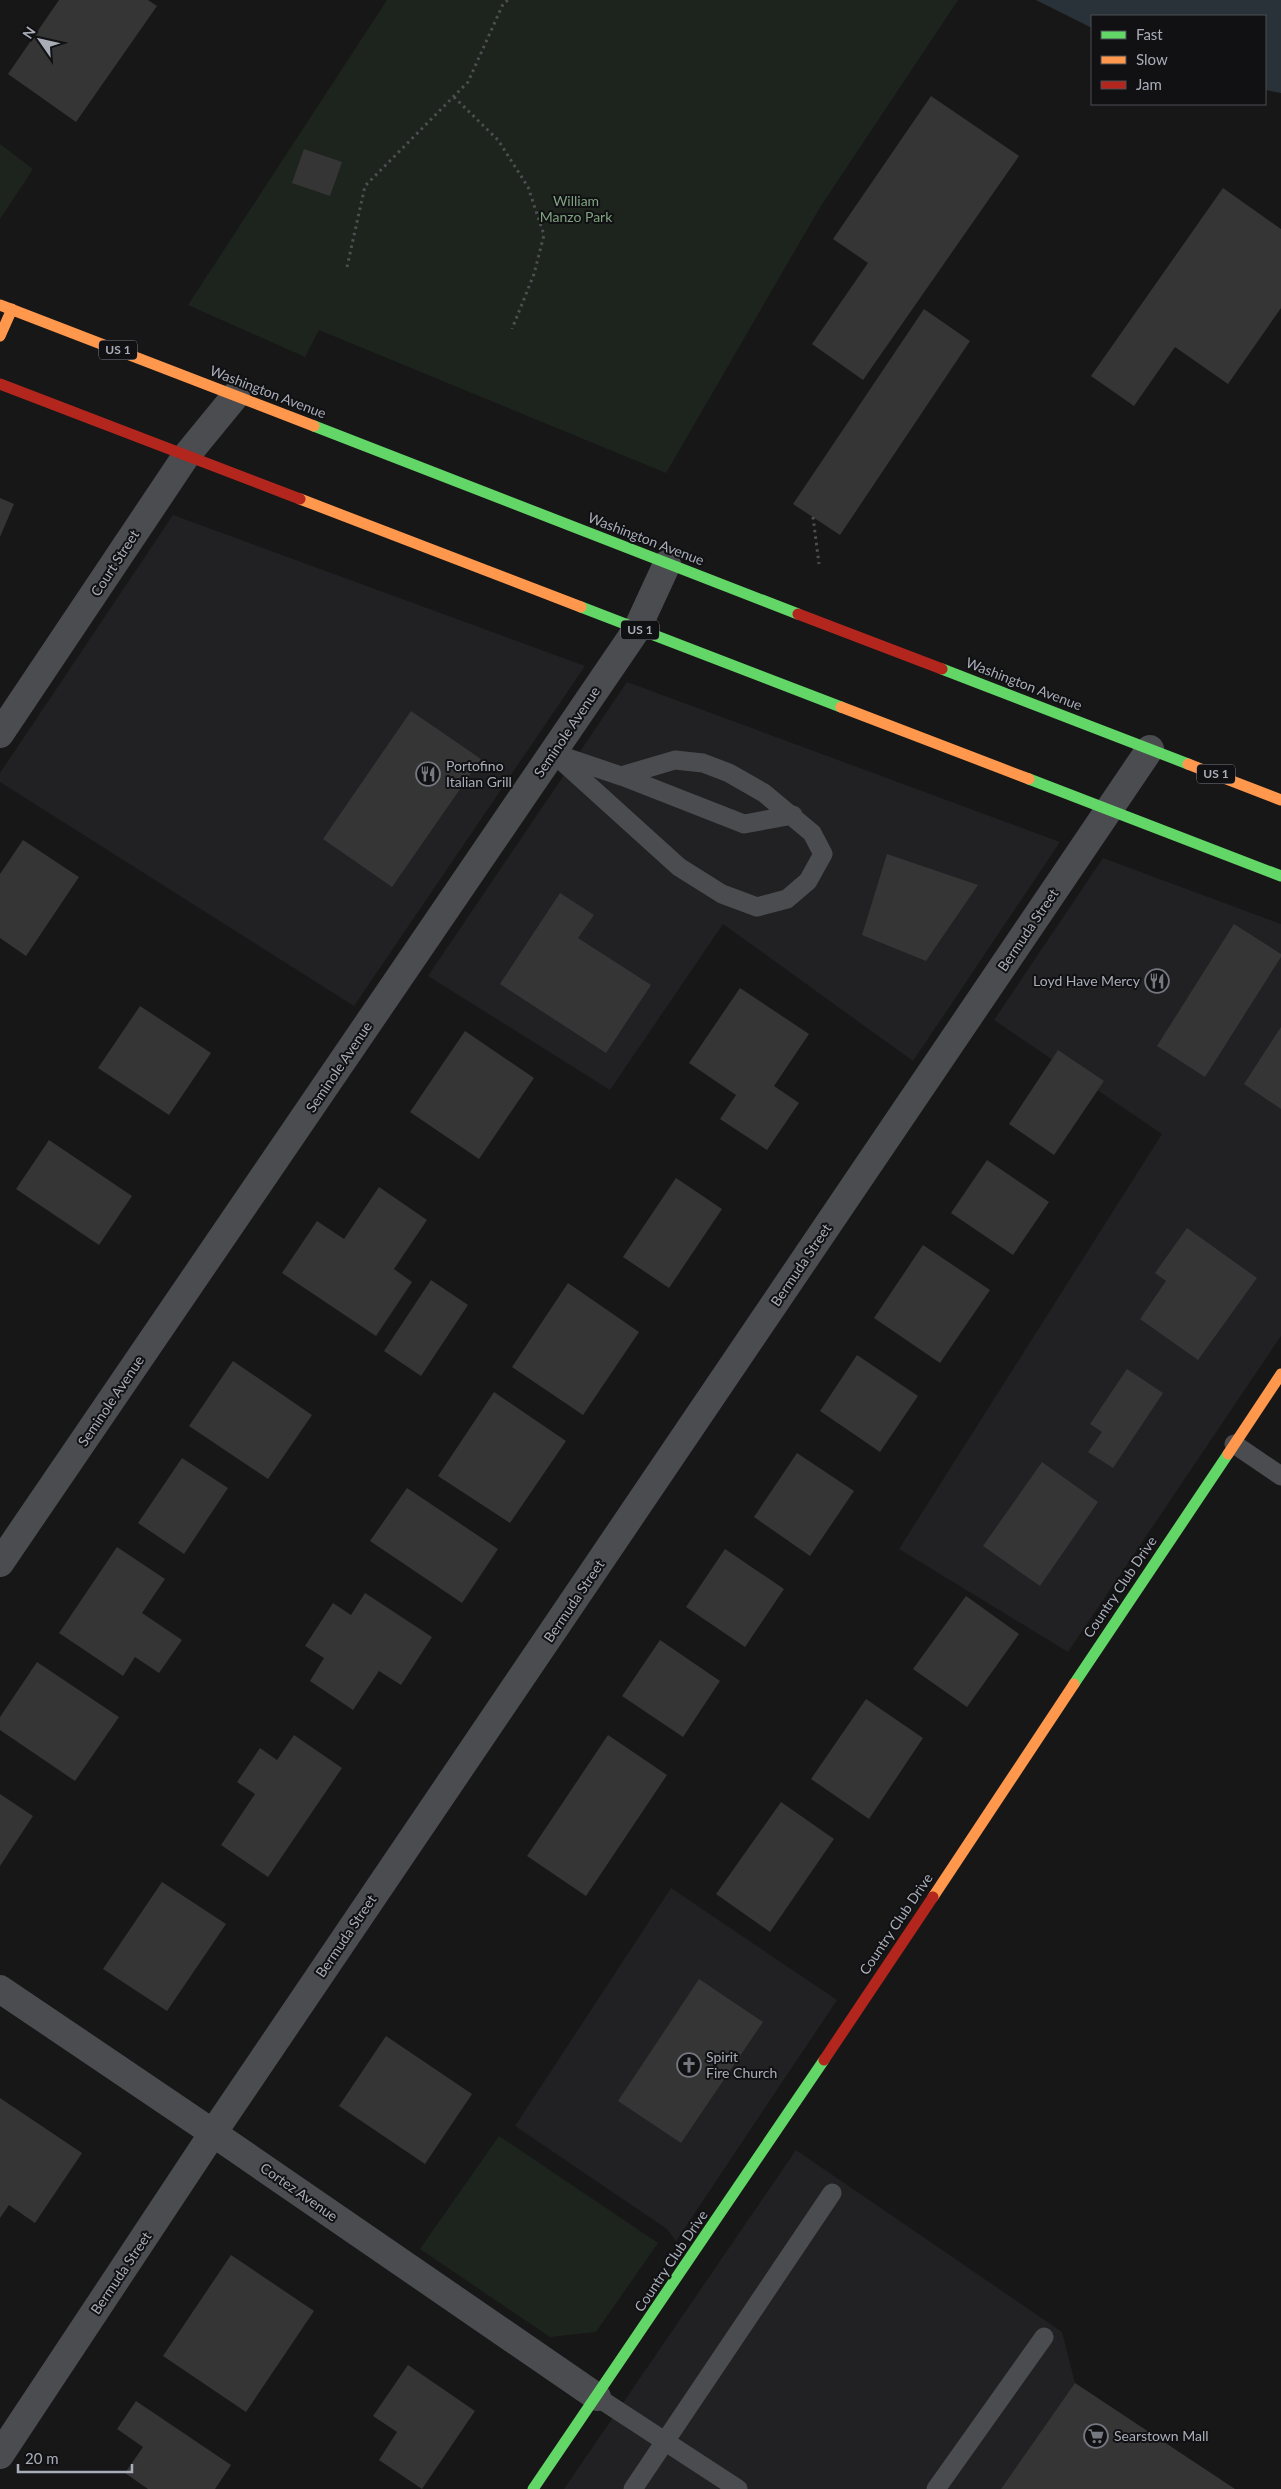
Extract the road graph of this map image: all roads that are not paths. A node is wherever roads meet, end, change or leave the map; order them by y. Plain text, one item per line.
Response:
1 (0, 305) edge
2 (12, 309) junction
3 (0, 336) edge
4 (0, 384) edge
5 (236, 396) junction
6 (186, 456) junction
7 (667, 564) junction
8 (637, 629) junction
9 (0, 734) edge
10 (1150, 749) junction
11 (553, 754) junction
12 (618, 775) junction
13 (1281, 800) edge
14 (1109, 810) junction
15 (793, 815) junction
16 (1281, 876) edge
17 (1281, 1374) edge
18 (1234, 1444) junction
19 (1281, 1476) edge
20 (0, 1563) edge
21 (0, 1989) edge
22 (214, 2133) junction
23 (832, 2193) dead end
24 (1044, 2336) dead end
25 (597, 2396) junction
26 (666, 2442) junction
27 (0, 2455) edge
28 (533, 2489) edge
29 (633, 2489) edge
30 (738, 2489) edge
31 (936, 2489) edge

1 - 2 main road, Washington Avenue / US 1
2 - 3 main road
2 - 5 main road, Washington Avenue / US 1
4 - 6 main road, US 1
5 - 6 street, Court Street
5 - 7 main road, Washington Avenue / US 1
6 - 8 main road, US 1
6 - 9 street, Court Street
7 - 8 street, Seminole Avenue
7 - 10 main road, Washington Avenue / US 1
8 - 11 street, Seminole Avenue
8 - 14 main road, US 1
10 - 13 main road, Washington Avenue / US 1
10 - 14 street, Bermuda Street
11 - 12 lane
11 - 15 lane
11 - 20 street, Seminole Avenue
12 - 15 lane
12 - 15 lane
14 - 16 main road, US 1
14 - 22 street, Bermuda Street
17 - 18 main road, Country Club Drive
18 - 19 lane
18 - 25 main road, Country Club Drive
21 - 22 street, Cortez Avenue
22 - 25 street, Cortez Avenue
22 - 27 street, Bermuda Street
23 - 26 lane
24 - 31 lane
25 - 26 lane
25 - 28 main road, Country Club Drive
26 - 29 lane
26 - 30 lane

